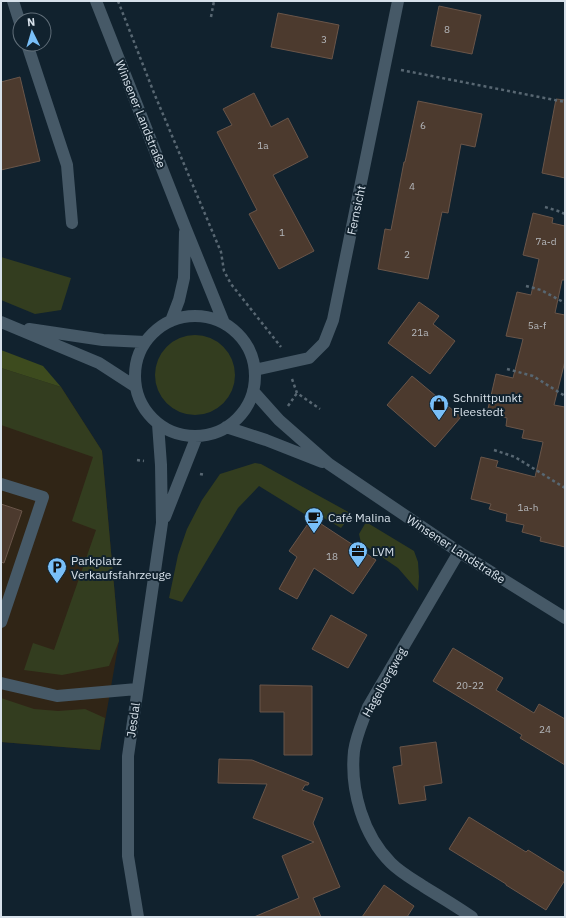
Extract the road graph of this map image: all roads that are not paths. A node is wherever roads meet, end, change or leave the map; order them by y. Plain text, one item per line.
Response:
1 (13, 1) edge
2 (96, 1) edge
3 (398, 1) edge
4 (16, 12) edge
5 (30, 52) edge
6 (72, 223) dead end
7 (185, 227) junction
8 (171, 321) junction
9 (224, 323) junction
10 (6, 324) edge
11 (145, 342) junction
12 (255, 370) junction
13 (136, 387) junction
14 (253, 391) junction
15 (158, 424) junction
16 (226, 427) junction
17 (197, 436) junction
18 (329, 464) junction
19 (1, 484) edge
20 (162, 523) junction
21 (459, 552) junction
22 (565, 618) edge
23 (1, 622) edge
24 (1, 683) edge
25 (137, 689) junction
26 (138, 917) edge
27 (472, 917) edge

1 - 4 street
2 - 7 street, Winsener Landstraße
3 - 12 street, Fernsicht
5 - 6 street
7 - 8 street, Winsener Landstraße
7 - 9 street, Winsener Landstraße
8 - 9 street
8 - 11 street
9 - 12 street
10 - 11 street
10 - 13 street
11 - 13 street
12 - 14 street
13 - 15 street
14 - 16 street
14 - 18 street, Winsener Landstraße
15 - 17 street
15 - 20 street, Jesdal
16 - 17 street
16 - 18 street, Winsener Landstraße
17 - 20 street, Jesdal
18 - 21 street, Winsener Landstraße
19 - 23 street
20 - 25 street, Jesdal
21 - 22 street, Winsener Landstraße
21 - 27 street, Hagelbergweg
24 - 25 street
25 - 26 street, Jesdal

